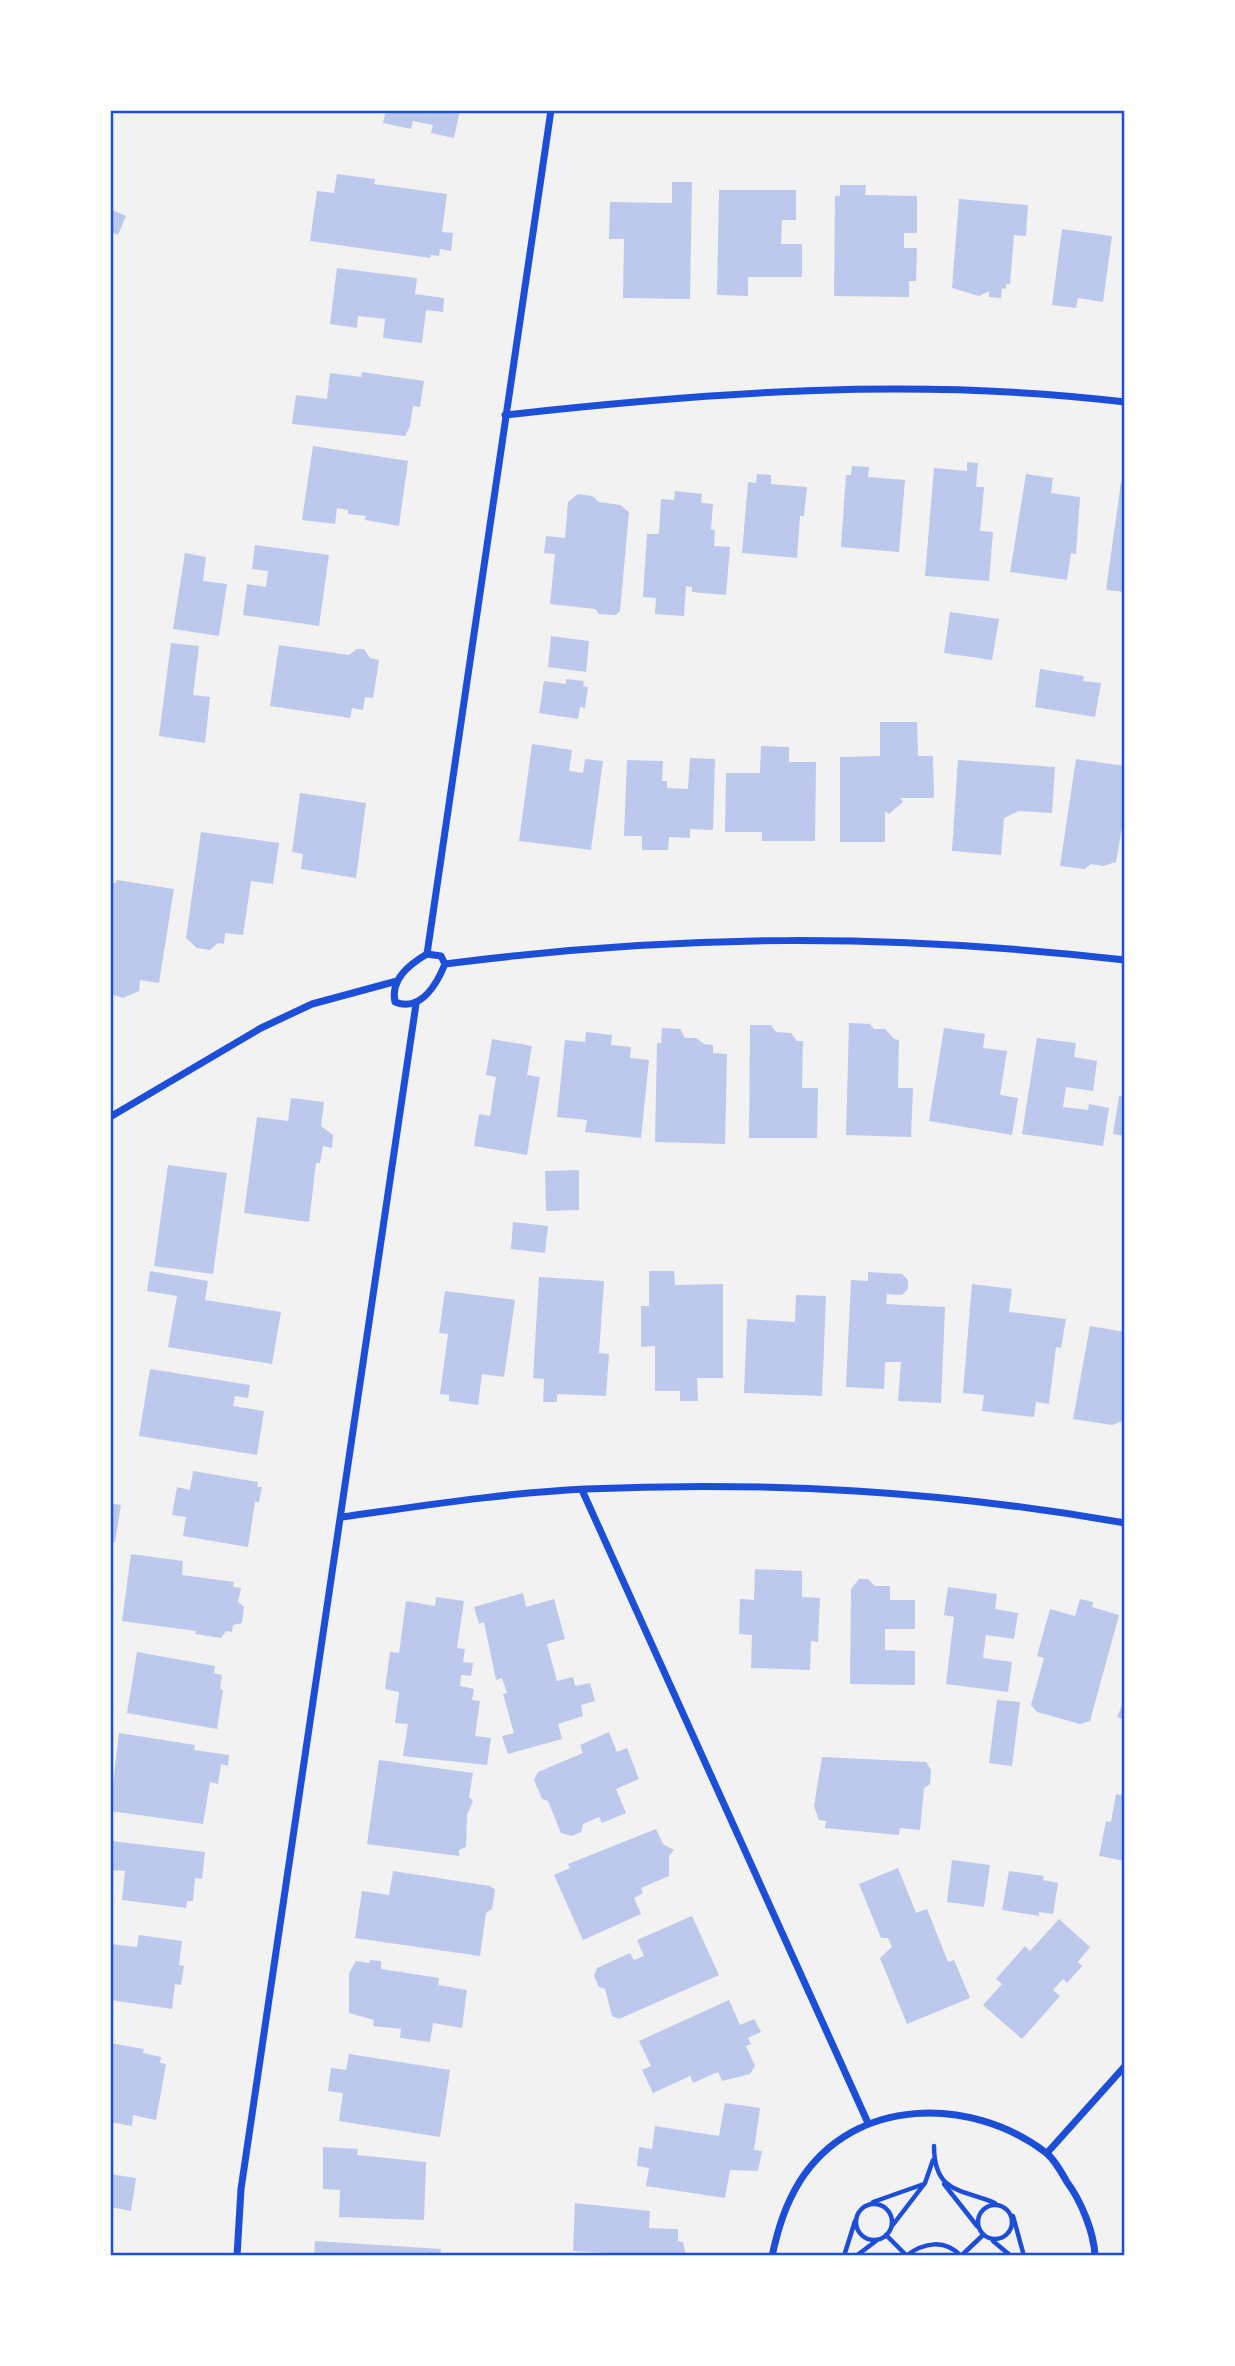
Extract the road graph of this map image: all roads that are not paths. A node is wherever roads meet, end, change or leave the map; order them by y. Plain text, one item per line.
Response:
1 (551, 110) edge
2 (1125, 402) edge
3 (505, 415) junction
4 (427, 954) junction
5 (1125, 960) edge
6 (444, 964) junction
7 (397, 981) junction
8 (416, 1004) junction
9 (110, 1117) edge
10 (582, 1490) junction
11 (342, 1517) junction
12 (1125, 1523) edge
13 (1125, 2066) edge
14 (867, 2123) junction
15 (1047, 2153) junction
16 (237, 2256) edge
17 (772, 2256) edge
18 (1095, 2256) edge

1 - 3 street
2 - 3 street
3 - 4 street
4 - 6 street
4 - 7 street
5 - 6 street
6 - 8 street
7 - 8 street
7 - 9 street
8 - 11 street
10 - 11 street
10 - 12 street
10 - 14 street
11 - 16 street
13 - 15 street
14 - 15 street
14 - 17 street
15 - 18 street

